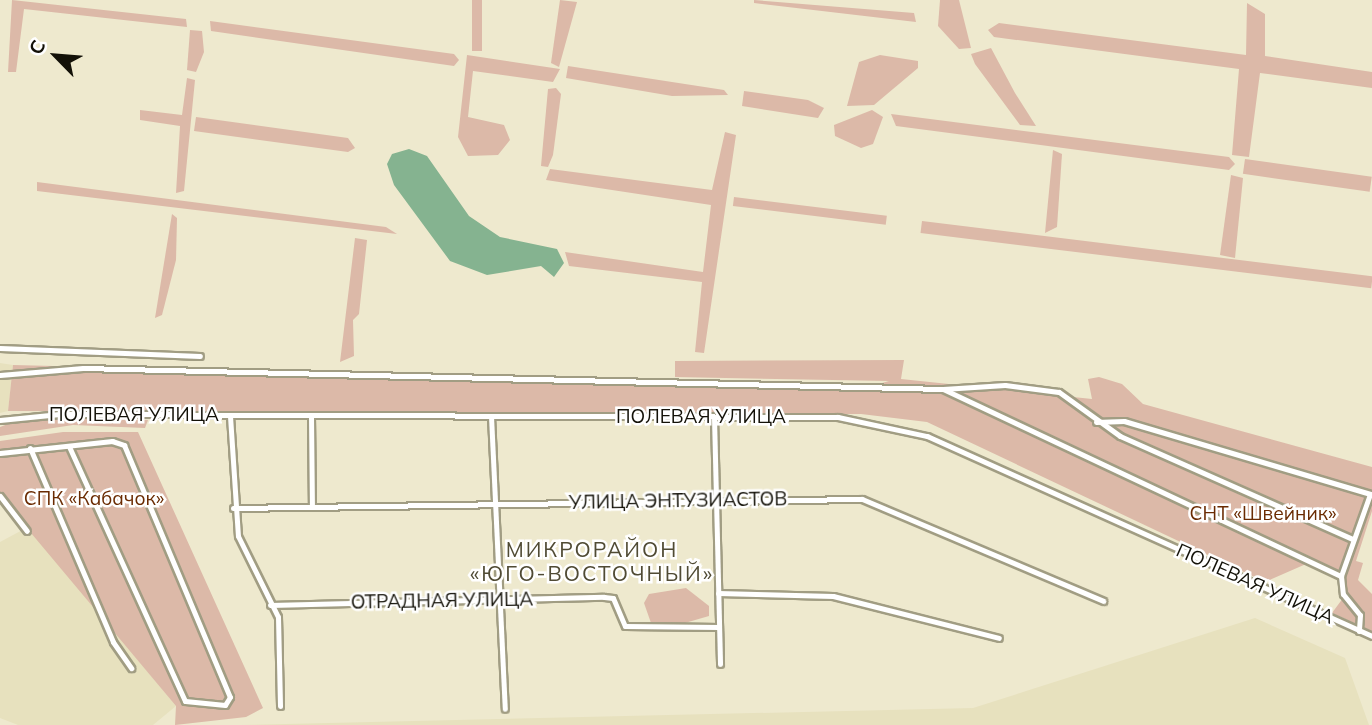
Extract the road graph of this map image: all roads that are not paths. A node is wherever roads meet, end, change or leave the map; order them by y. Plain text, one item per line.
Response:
1 (0, 348) edge
2 (200, 356) dead end
3 (0, 375) edge
4 (943, 389) junction
5 (230, 416) junction
6 (312, 416) junction
7 (491, 416) junction
8 (714, 417) junction
9 (0, 420) edge
10 (1096, 422) junction
11 (69, 446) junction
12 (30, 448) junction
13 (0, 453) edge
14 (0, 496) edge
15 (717, 501) junction
16 (496, 504) junction
17 (312, 506) junction
18 (233, 508) junction
19 (27, 531) dead end
20 (1352, 539) junction
21 (1341, 576) junction
22 (718, 593) junction
23 (500, 599) junction
24 (1103, 601) dead end
25 (270, 605) junction
26 (719, 627) junction
27 (1359, 631) junction
28 (1372, 636) edge
29 (999, 638) dead end
30 (720, 664) dead end
31 (131, 668) dead end
32 (280, 706) dead end
33 (505, 709) dead end

1 - 2 street
3 - 4 street
4 - 10 street
4 - 21 street
5 - 6 street, ПОЛЕВАЯ УЛИЦА
5 - 9 street, ПОЛЕВАЯ УЛИЦА
5 - 18 street
6 - 7 street, ПОЛЕВАЯ УЛИЦА
6 - 17 street
7 - 8 street, ПОЛЕВАЯ УЛИЦА
7 - 16 street
8 - 15 street
8 - 27 street, ПОЛЕВАЯ УЛИЦА
10 - 20 street
10 - 20 street
11 - 11 street
11 - 12 street
12 - 13 street
12 - 31 street
14 - 19 street
15 - 16 street, УЛИЦА ЭНТУЗИАСТОВ
15 - 22 street
15 - 24 street, УЛИЦА ЭНТУЗИАСТОВ
16 - 17 street, УЛИЦА ЭНТУЗИАСТОВ
16 - 23 street
17 - 18 street, УЛИЦА ЭНТУЗИАСТОВ
18 - 25 street
20 - 21 street
21 - 27 street
22 - 26 street
22 - 29 street
23 - 25 street, ОТРАДНАЯ УЛИЦА
23 - 26 street, ОТРАДНАЯ УЛИЦА
23 - 33 street
25 - 32 street
26 - 30 street
27 - 28 street, ПОЛЕВАЯ УЛИЦА

